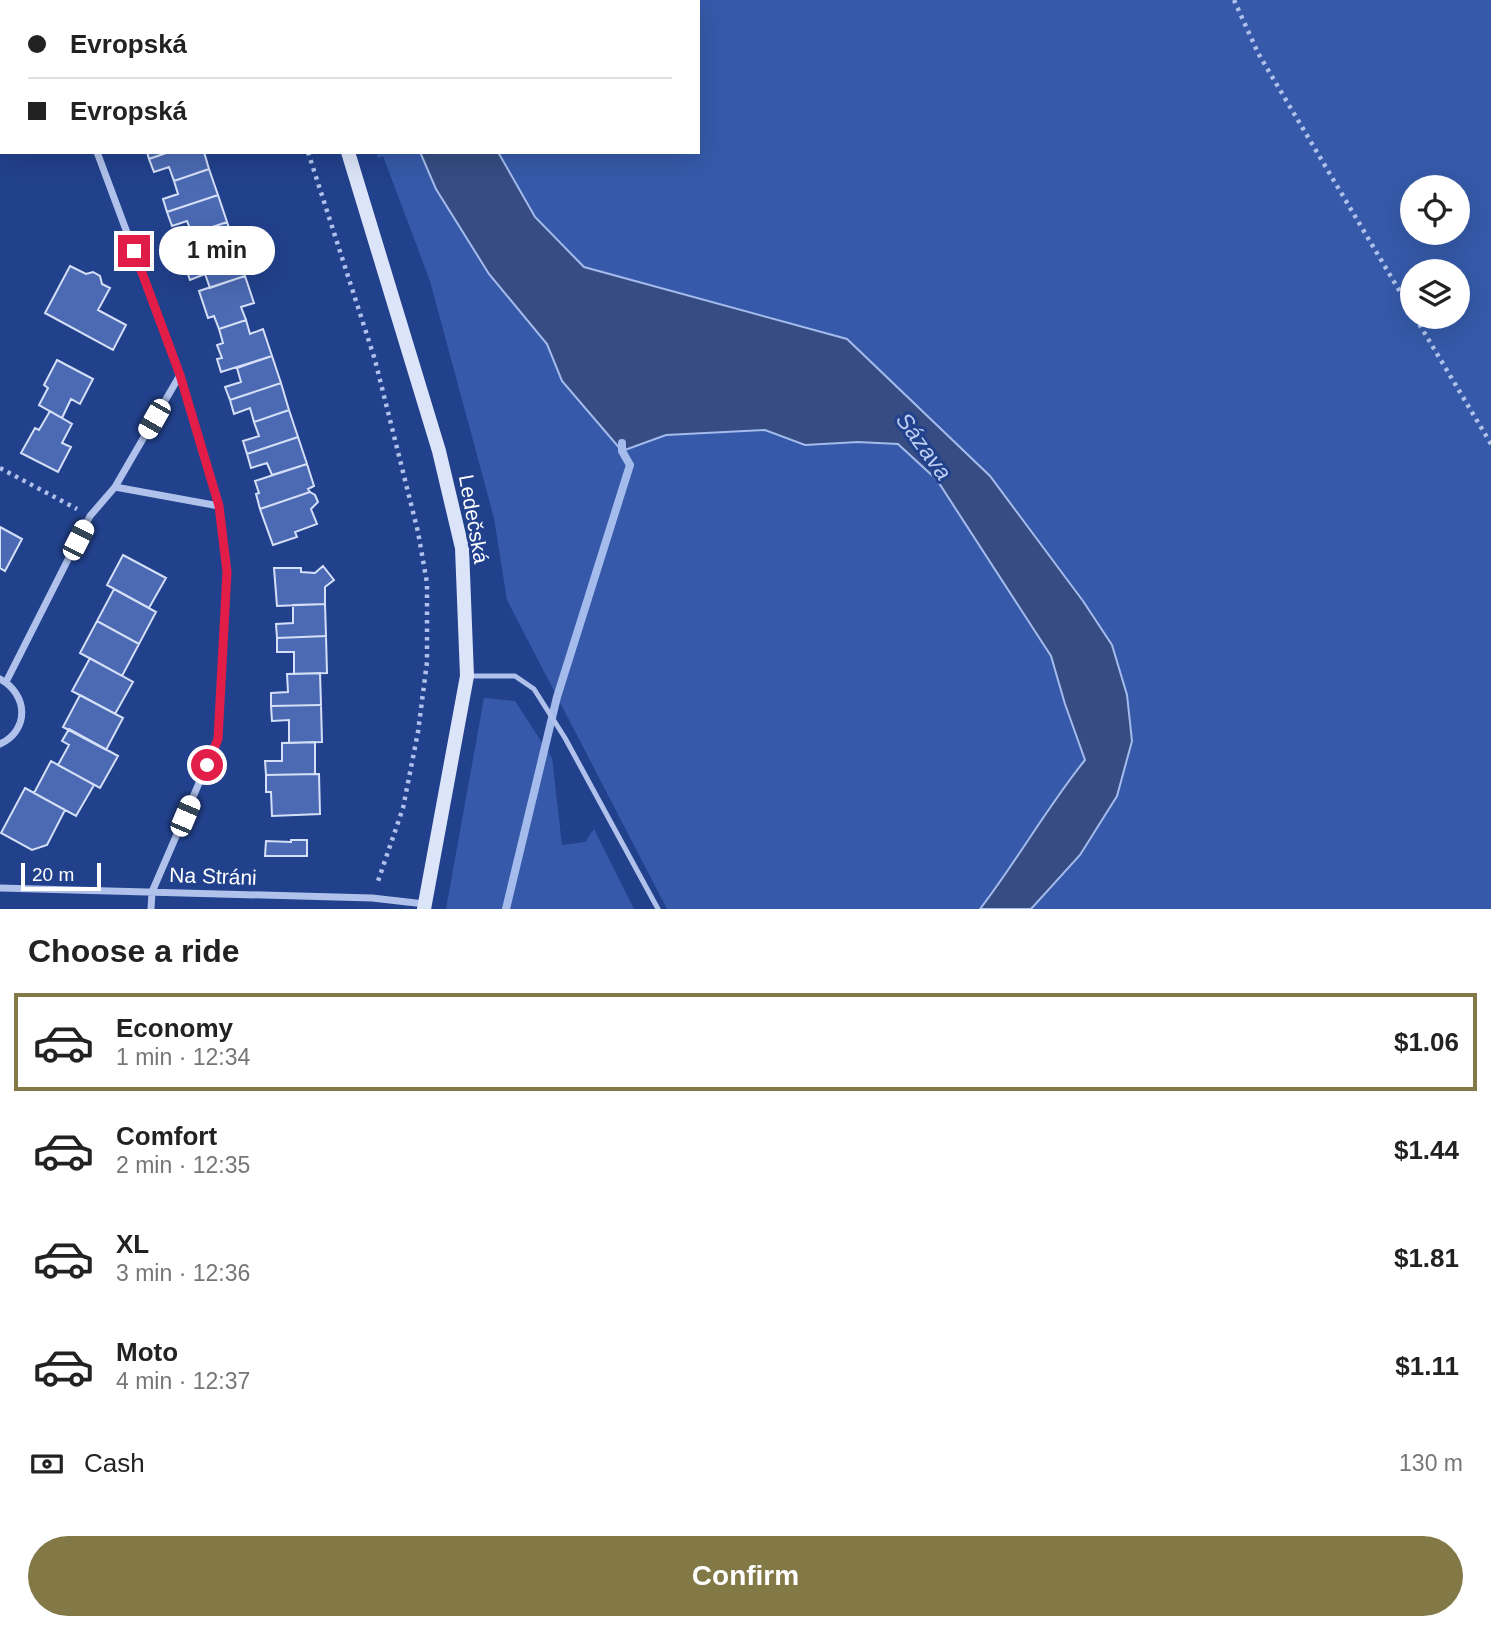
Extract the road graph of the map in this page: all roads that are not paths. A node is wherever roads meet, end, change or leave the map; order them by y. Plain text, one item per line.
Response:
1 (98, 154) edge
2 (349, 154) edge
3 (180, 375) junction
4 (115, 486) junction
5 (219, 506) junction
6 (467, 676) junction
7 (3, 681) edge
8 (0, 744) edge
9 (0, 888) edge
10 (152, 892) junction
11 (424, 906) edge
12 (151, 909) edge
13 (658, 909) edge

1 - 3 street
2 - 6 main road, Ledečská
3 - 4 street
3 - 5 street
4 - 5 street
4 - 7 street
5 - 10 street
6 - 11 main road, Ledečská
6 - 13 lane
7 - 8 street
9 - 10 street, Na Stráni
10 - 11 street, Na Stráni
10 - 12 street

